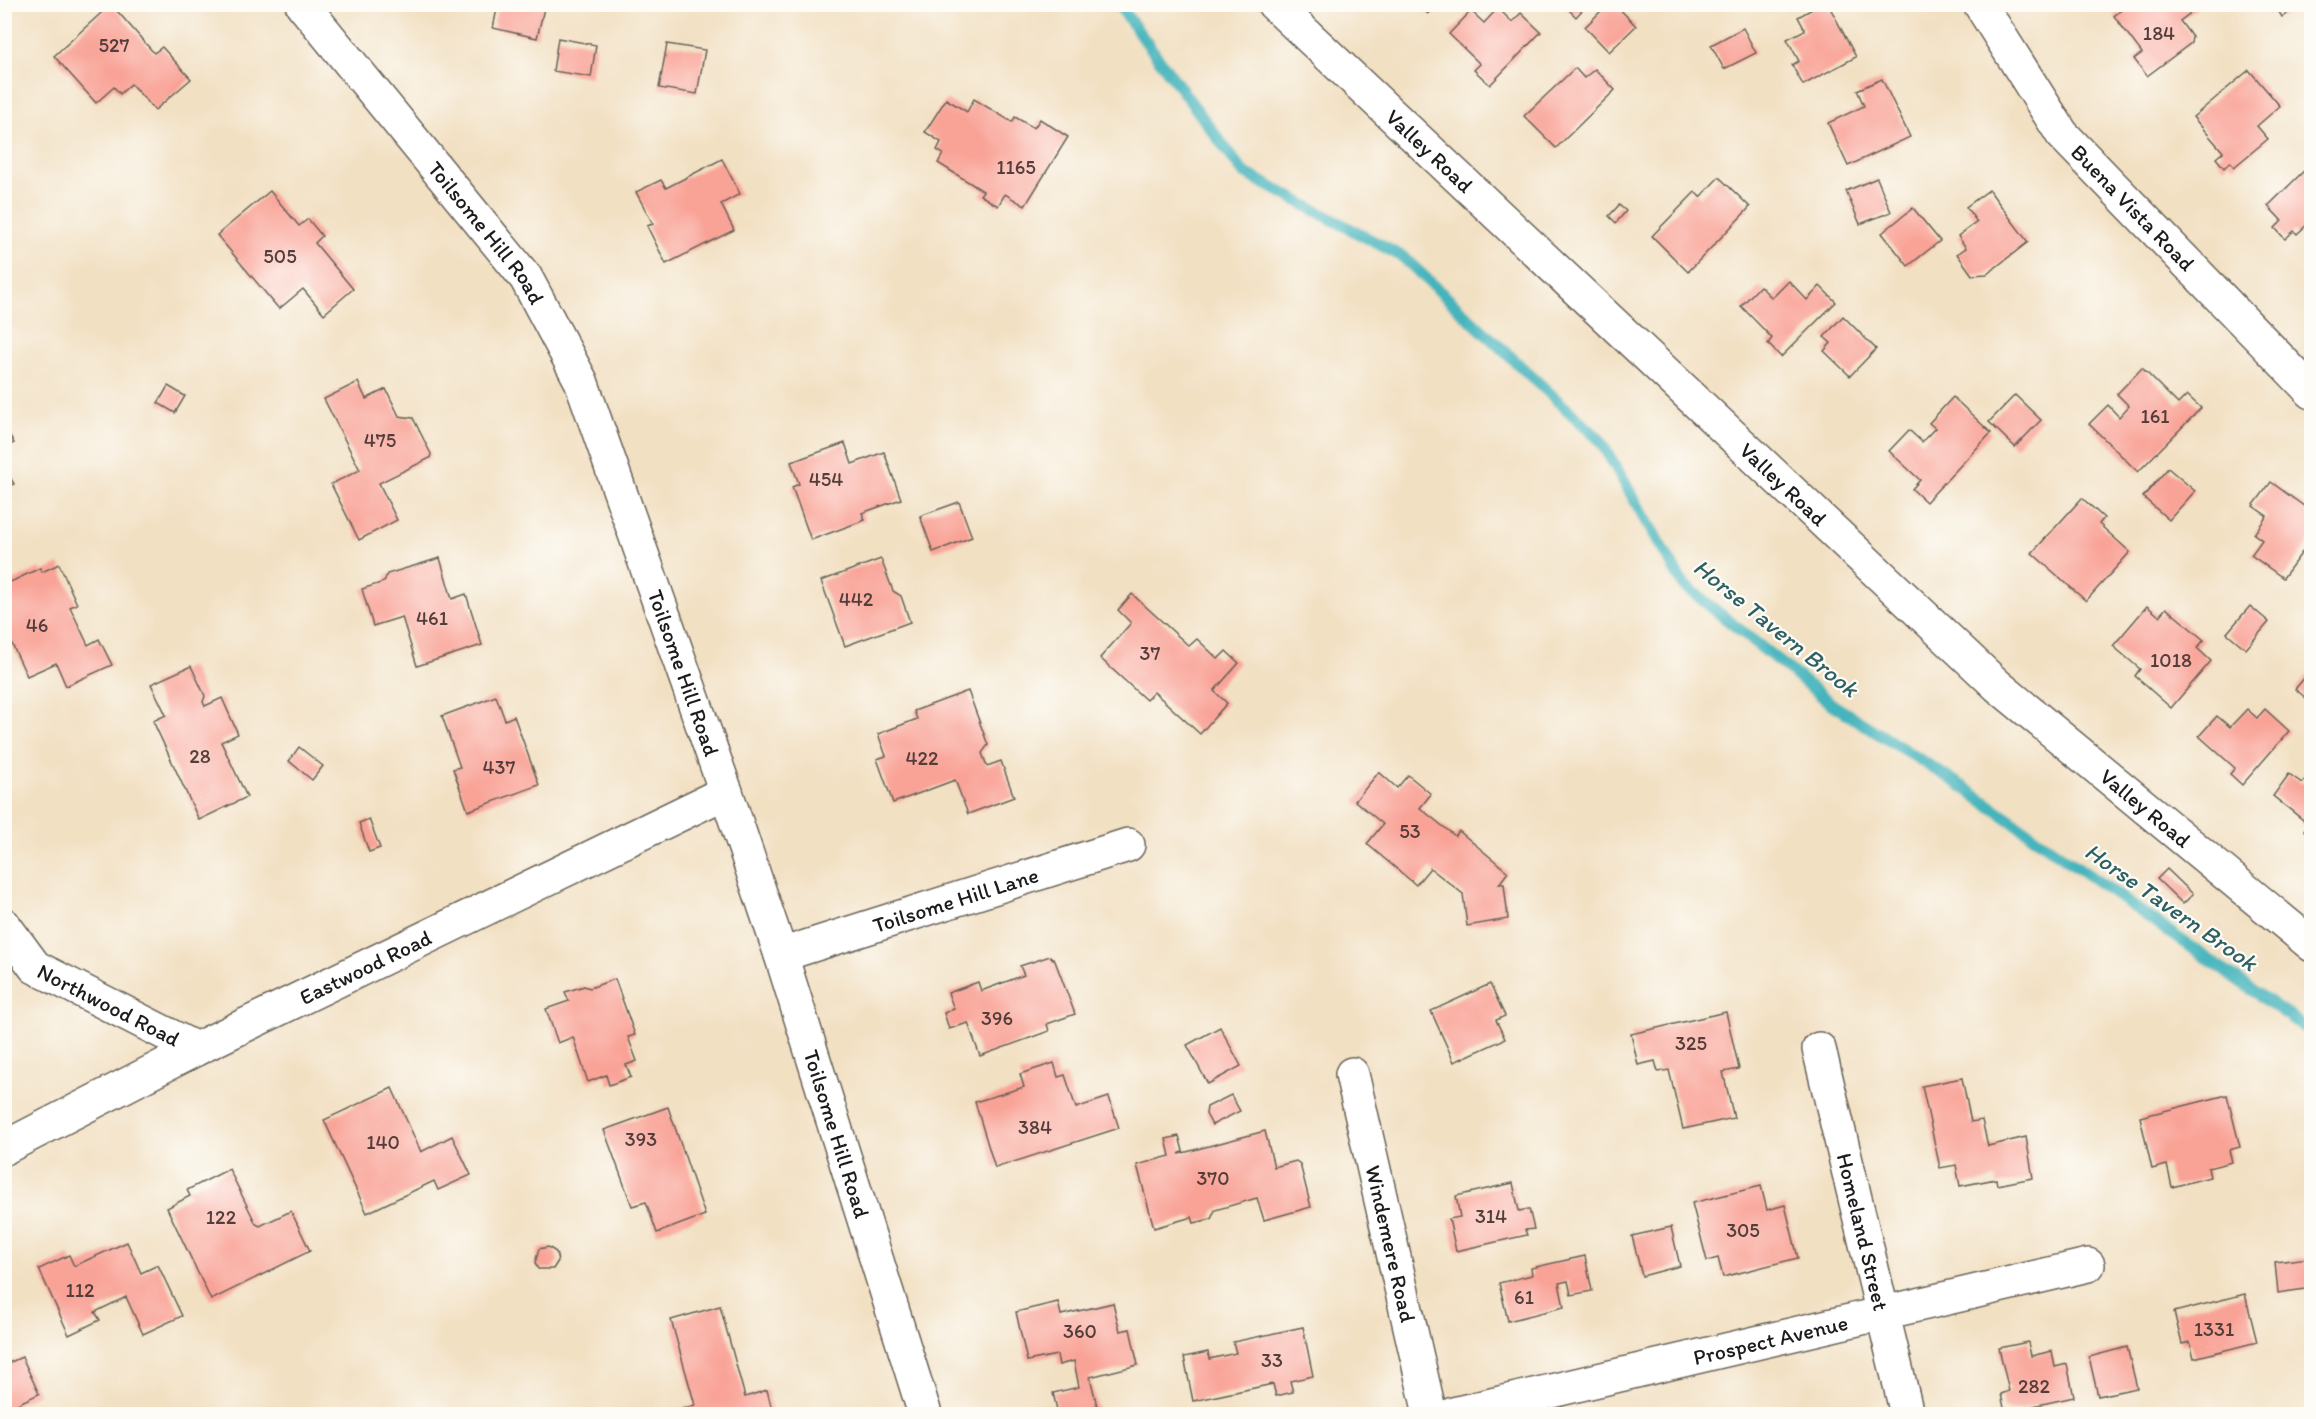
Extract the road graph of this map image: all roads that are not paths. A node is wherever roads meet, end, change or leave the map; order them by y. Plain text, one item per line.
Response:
1 (302, 4) edge
2 (1275, 4) edge
3 (1980, 4) edge
4 (2312, 392) edge
5 (726, 792) junction
6 (1128, 845) dead end
7 (4, 925) edge
8 (2312, 945) edge
9 (781, 955) junction
10 (196, 1049) junction
11 (1820, 1049) dead end
12 (1352, 1074) dead end
13 (4, 1148) edge
14 (2088, 1265) dead end
15 (1882, 1313) junction
16 (925, 1414) edge
17 (1430, 1414) edge
18 (1453, 1414) edge
19 (1907, 1414) edge

1 - 5 street, Toilsome Hill Road
2 - 8 street, Valley Road
3 - 4 street, Buena Vista Road
5 - 9 street, Toilsome Hill Road
5 - 10 street, Eastwood Road
6 - 9 street, Toilsome Hill Lane
7 - 10 street, Northwood Road
9 - 16 street, Toilsome Hill Road
10 - 13 street, Eastwood Road
11 - 15 street, Homeland Street
12 - 17 street, Windemere Road
14 - 15 street, Prospect Avenue
15 - 18 street, Prospect Avenue
15 - 19 street, Homeland Street

